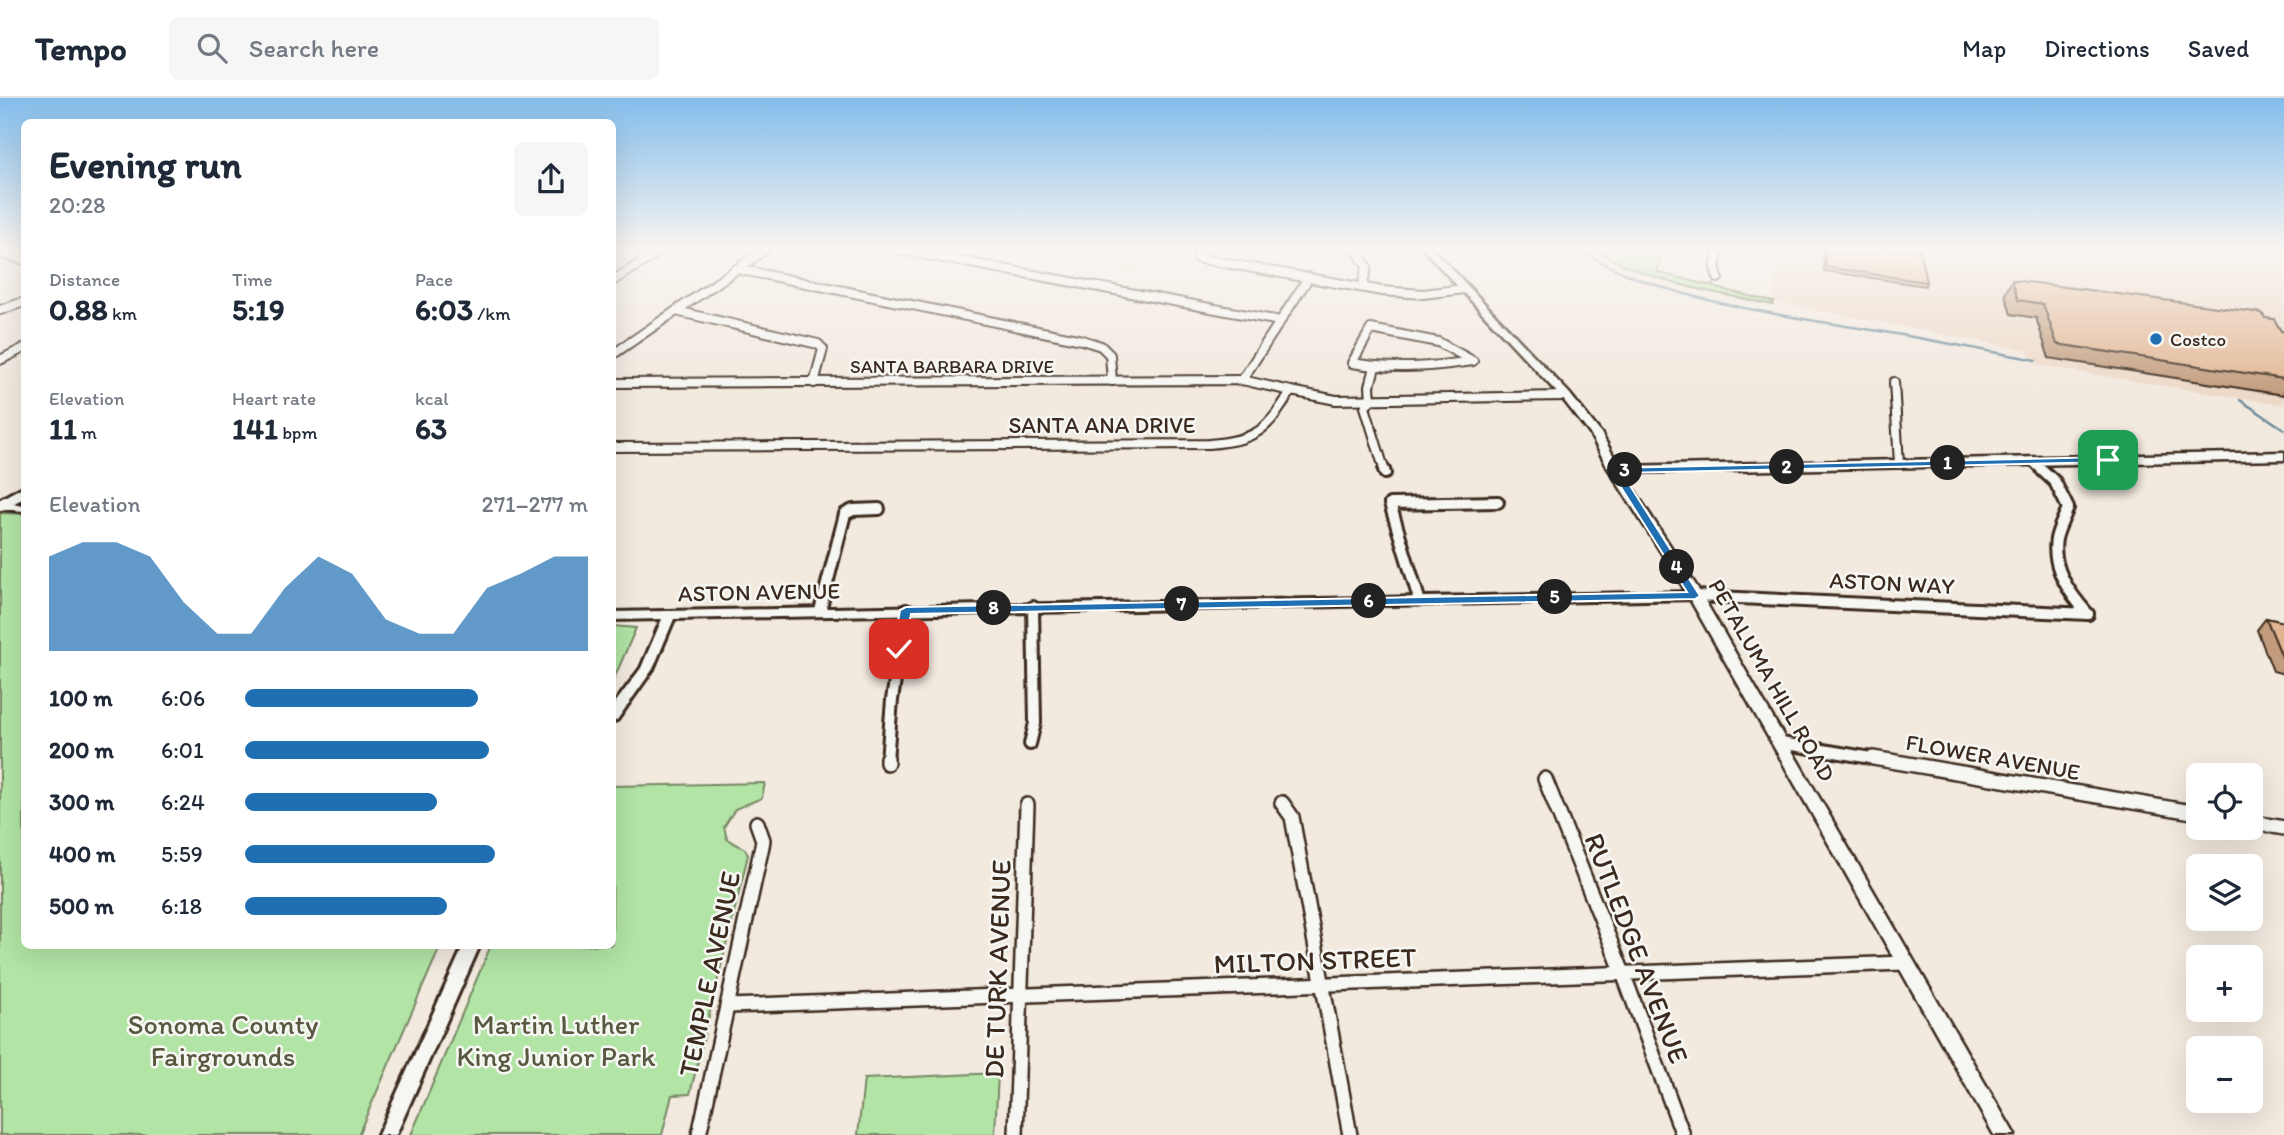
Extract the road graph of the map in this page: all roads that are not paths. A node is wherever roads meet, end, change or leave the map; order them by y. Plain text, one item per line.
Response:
1 (696, 297) edge
2 (872, 297) edge
3 (1154, 297) edge
4 (1296, 297) edge
5 (1472, 297) edge
6 (21, 303) edge
7 (0, 310) edge
8 (676, 311) junction
9 (1280, 321) junction
10 (21, 349) edge
11 (616, 352) edge
12 (0, 359) edge
13 (1375, 367) junction
14 (1242, 380) junction
15 (1112, 382) junction
16 (1894, 382) dead end
17 (616, 383) edge
18 (814, 383) junction
19 (1291, 391) junction
20 (1566, 396) junction
21 (1371, 400) junction
22 (616, 447) edge
23 (2284, 456) edge
24 (2032, 461) junction
25 (1899, 464) junction
26 (1615, 470) junction
27 (1385, 472) dead end
28 (21, 494) edge
29 (1498, 502) dead end
30 (0, 506) edge
31 (21, 508) edge
32 (879, 509) dead end
33 (1695, 596) junction
34 (1419, 599) junction
35 (1032, 607) junction
36 (906, 610) junction
37 (820, 611) junction
38 (670, 615) junction
39 (616, 616) edge
40 (616, 712) edge
41 (1781, 743) junction
42 (1030, 744) dead end
43 (887, 763) dead end
44 (1545, 779) dead end
45 (1282, 803) dead end
46 (1027, 805) dead end
47 (2186, 811) edge
48 (757, 823) dead end
49 (2263, 824) edge
50 (2284, 828) edge
51 (470, 949) edge
52 (1905, 963) junction
53 (1623, 973) junction
54 (1324, 984) junction
55 (1020, 995) junction
56 (728, 1006) junction
57 (387, 1135) edge
58 (699, 1135) edge
59 (1016, 1135) edge
60 (1350, 1135) edge
61 (1683, 1135) edge
62 (2005, 1135) edge

1 - 8 street
2 - 15 street
3 - 9 street
4 - 9 street
5 - 20 main road, PETALUMA HILL ROAD
6 - 7 street
8 - 11 street
8 - 18 street
9 - 14 street
10 - 12 street
13 - 13 street
13 - 21 street
14 - 15 street, SANTA BARBARA DRIVE
14 - 19 street, SANTA BARBARA DRIVE
15 - 18 street, SANTA BARBARA DRIVE
16 - 25 street
17 - 18 street, SANTA BARBARA DRIVE
19 - 21 street
19 - 22 street, SANTA ANA DRIVE
20 - 21 street
20 - 26 main road, PETALUMA HILL ROAD
21 - 27 street
23 - 24 main road
24 - 25 main road
24 - 33 street, ASTON WAY
25 - 26 main road
26 - 33 main road, PETALUMA HILL ROAD
28 - 30 street
29 - 34 street
30 - 31 street
32 - 37 street
33 - 34 street, ASTON AVENUE
33 - 41 main road, PETALUMA HILL ROAD
34 - 35 street, ASTON AVENUE
35 - 36 street, ASTON AVENUE
35 - 42 street
36 - 37 street, ASTON AVENUE
36 - 43 street
37 - 38 street, ASTON AVENUE
38 - 39 street, ASTON AVENUE
38 - 40 street
41 - 47 street, FLOWER AVENUE
41 - 52 main road, PETALUMA HILL ROAD
44 - 53 street, RUTLEDGE AVENUE
45 - 54 street
46 - 55 street, DE TURK AVENUE
48 - 56 street, TEMPLE AVENUE
49 - 50 street
51 - 57 street
52 - 53 street, MILTON STREET
52 - 62 main road, PETALUMA HILL ROAD
53 - 54 street, MILTON STREET
53 - 61 street, RUTLEDGE AVENUE
54 - 55 street, MILTON STREET
54 - 60 street
55 - 56 street, MILTON STREET
55 - 59 street, DE TURK AVENUE
56 - 58 street, TEMPLE AVENUE

